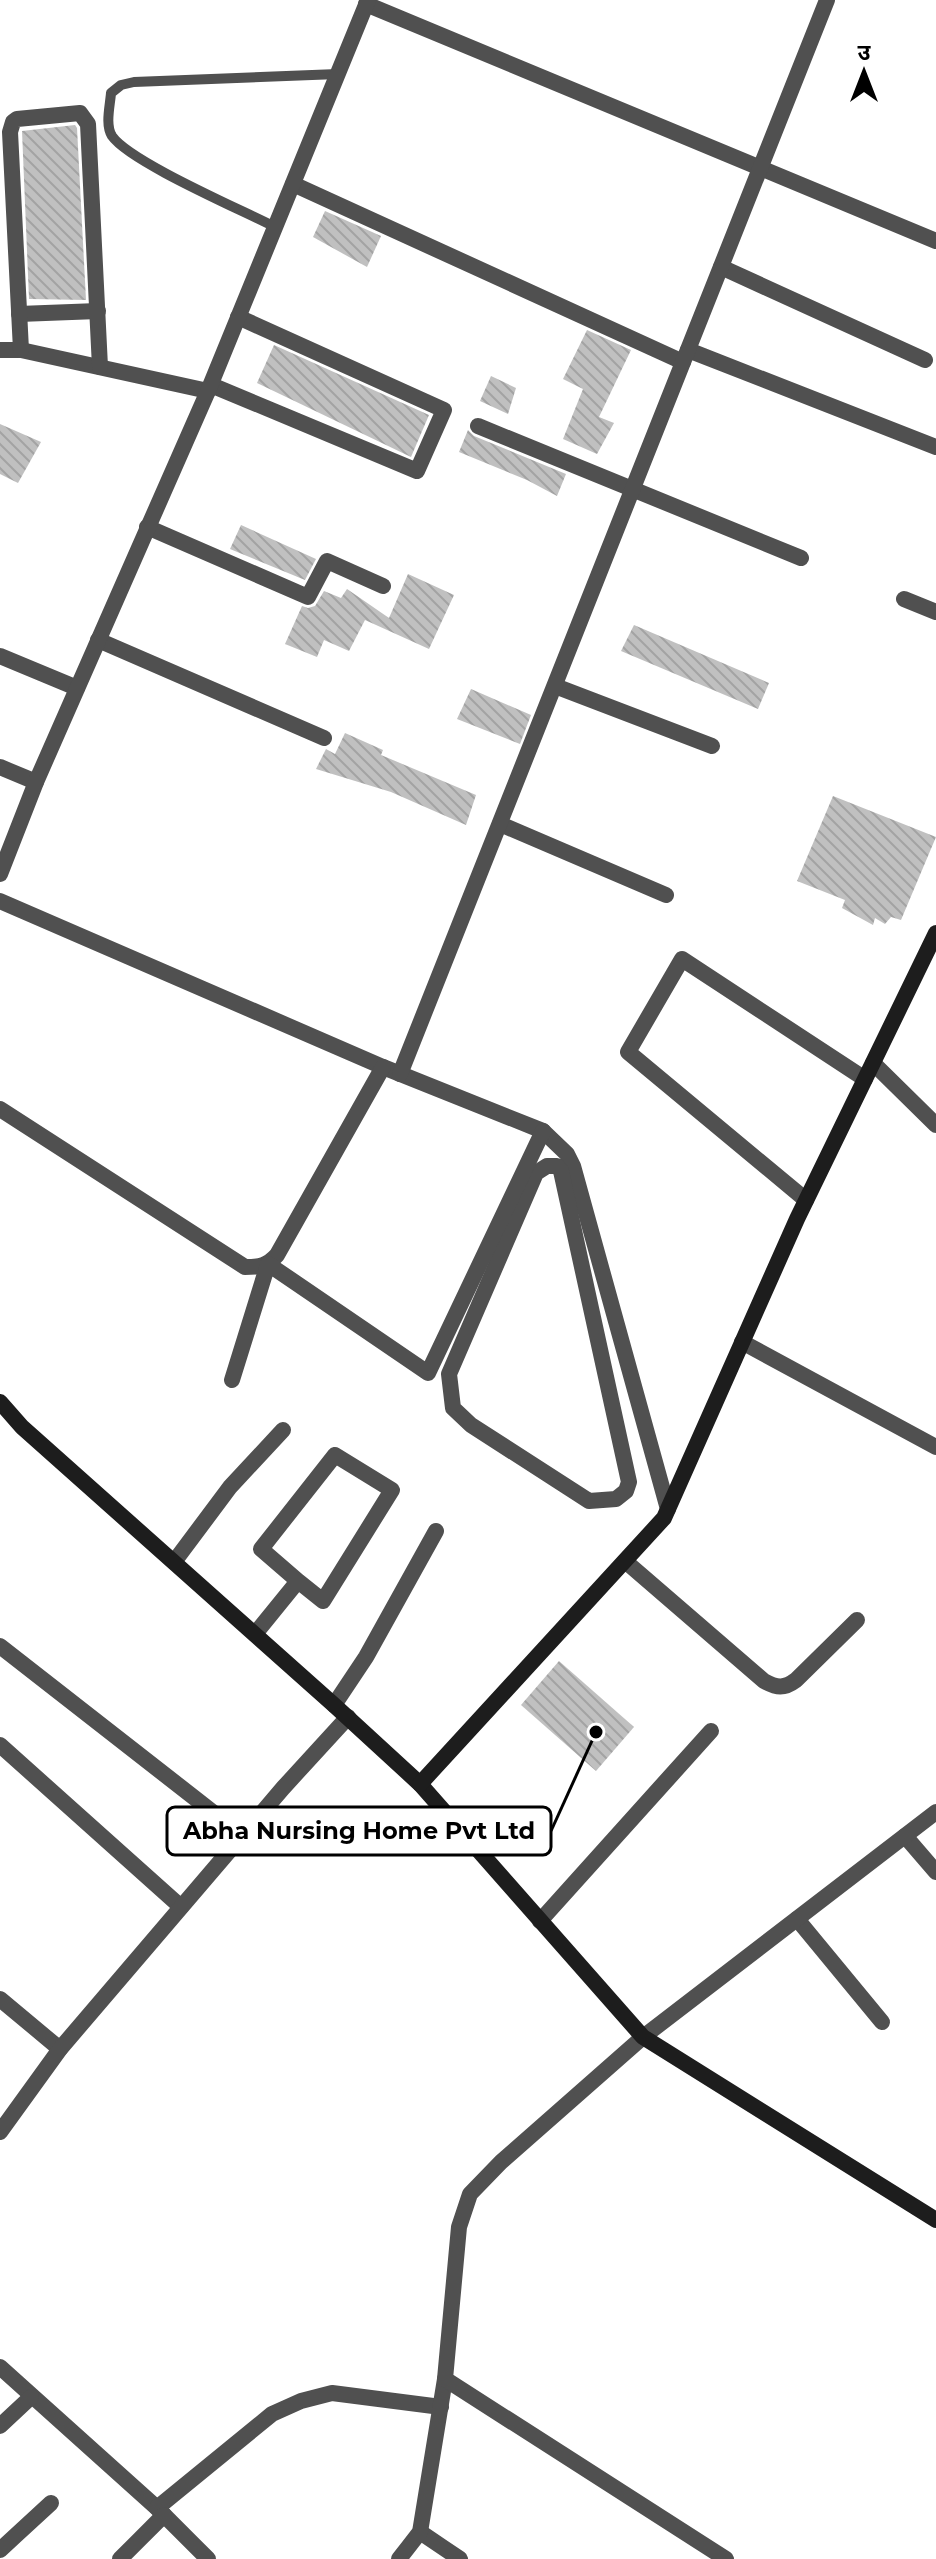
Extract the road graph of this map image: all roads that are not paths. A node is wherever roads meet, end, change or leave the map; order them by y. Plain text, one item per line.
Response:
1 (827, 0) edge
2 (367, 2) edge
3 (338, 74) junction
4 (761, 166) junction
5 (293, 184) junction
6 (275, 227) junction
7 (936, 241) edge
8 (721, 267) junction
9 (98, 311) junction
10 (19, 314) junction
11 (238, 317) junction
12 (0, 350) edge
13 (21, 350) junction
14 (686, 356) junction
15 (925, 360) dead end
16 (100, 367) junction
17 (209, 388) junction
18 (478, 426) dead end
19 (936, 447) edge
20 (632, 490) junction
21 (147, 527) junction
22 (801, 558) dead end
23 (383, 586) dead end
24 (904, 599) dead end
25 (936, 612) edge
26 (98, 640) junction
27 (0, 656) edge
28 (555, 686) junction
29 (77, 688) junction
30 (324, 738) dead end
31 (712, 746) dead end
32 (0, 767) edge
33 (36, 782) junction
34 (500, 824) junction
35 (0, 874) edge
36 (666, 895) dead end
37 (0, 901) edge
38 (936, 933) edge
39 (383, 1067) junction
40 (869, 1071) junction
41 (400, 1074) junction
42 (0, 1109) edge
43 (936, 1125) edge
44 (543, 1131) junction
45 (806, 1200) junction
46 (268, 1264) junction
47 (616, 1320) junction
48 (595, 1323) junction
49 (742, 1342) junction
50 (232, 1380) dead end
51 (0, 1402) edge
52 (283, 1430) dead end
53 (936, 1447) edge
54 (668, 1509) junction
55 (436, 1531) dead end
56 (625, 1561) junction
57 (174, 1562) junction
58 (298, 1581) junction
59 (857, 1620) dead end
60 (255, 1634) junction
61 (6, 1651) edge
62 (0, 1670) edge
63 (334, 1705) junction
64 (348, 1717) junction
65 (711, 1731) dead end
66 (0, 1745) edge
67 (420, 1784) junction
68 (936, 1812) edge
69 (242, 1835) junction
70 (905, 1836) junction
71 (936, 1872) edge
72 (181, 1907) junction
73 (797, 1919) junction
74 (540, 1921) junction
75 (0, 1999) edge
76 (882, 2022) dead end
77 (643, 2037) junction
78 (60, 2049) junction
79 (7, 2109) edge
80 (0, 2132) edge
81 (936, 2220) edge
82 (0, 2367) edge
83 (445, 2379) junction
84 (31, 2397) junction
85 (441, 2407) junction
86 (0, 2426) edge
87 (51, 2503) dead end
88 (161, 2512) junction
89 (420, 2532) junction
90 (0, 2550) edge
91 (120, 2559) edge
92 (208, 2559) edge
93 (399, 2559) edge
94 (460, 2559) edge
95 (726, 2559) edge

1 - 4 street
2 - 3 street
2 - 4 street
3 - 5 street
3 - 6 lane
4 - 7 street
4 - 8 street
5 - 6 street
5 - 14 street
6 - 11 street
8 - 14 street
8 - 15 street
9 - 10 street
9 - 10 street
9 - 16 street
10 - 13 street
11 - 17 street
11 - 17 street
12 - 13 street
13 - 16 street
14 - 19 street
14 - 20 street
16 - 17 street
17 - 21 street
18 - 20 street
20 - 22 street
20 - 28 street
21 - 23 street
21 - 26 street
24 - 25 street
26 - 29 street
26 - 30 street
27 - 29 street
28 - 31 street
28 - 34 street
29 - 33 street
32 - 33 street
33 - 35 street
34 - 36 street
34 - 41 street
37 - 39 street
38 - 40 street
39 - 41 street
39 - 46 street
40 - 43 street
40 - 45 street
40 - 45 street
41 - 44 street
42 - 46 street
44 - 46 street
44 - 47 street
45 - 49 street
46 - 50 street
47 - 48 street
47 - 54 street
48 - 48 street
49 - 53 street
49 - 54 street
51 - 57 street
52 - 57 street
54 - 56 street
55 - 63 street
56 - 59 street
56 - 67 street
57 - 60 street
58 - 58 street
58 - 60 street
60 - 63 street
61 - 62 street
61 - 69 street
63 - 64 street
64 - 67 street
64 - 69 street
65 - 74 street
66 - 72 street
67 - 74 street
68 - 70 street
69 - 72 street
70 - 71 street
70 - 73 street
72 - 78 street
73 - 76 street
73 - 77 street
74 - 77 street
75 - 78 street
77 - 81 street
77 - 83 street
78 - 79 street
79 - 80 street
82 - 84 street
83 - 85 street
83 - 95 street
84 - 86 street
84 - 88 street
85 - 88 street
85 - 89 street
87 - 90 street
88 - 91 street
88 - 92 street
89 - 93 street
89 - 94 street

